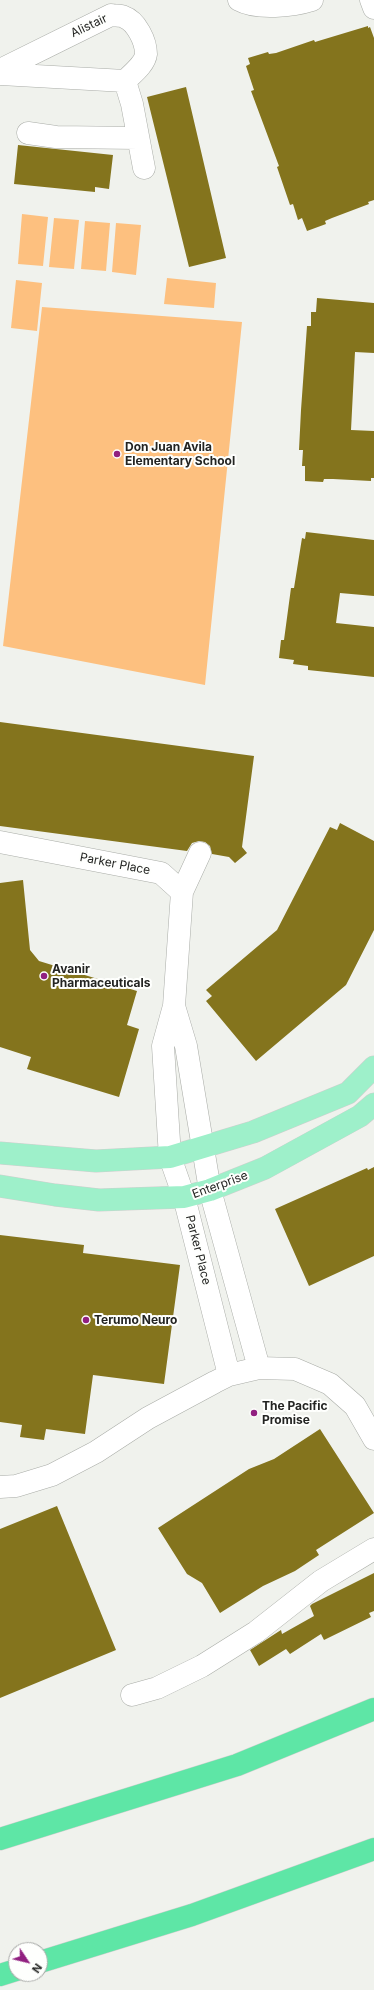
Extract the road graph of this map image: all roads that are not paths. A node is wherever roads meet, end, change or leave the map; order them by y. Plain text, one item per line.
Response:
1 (239, 0) edge
2 (312, 0) edge
3 (371, 0) edge
4 (374, 8) edge
5 (0, 70) edge
6 (0, 74) edge
7 (125, 81) junction
8 (28, 133) dead end
9 (138, 138) junction
10 (144, 168) dead end
11 (0, 842) edge
12 (200, 853) dead end
13 (182, 892) junction
14 (174, 1006) junction
15 (374, 1067) edge
16 (374, 1104) edge
17 (202, 1147) junction
18 (0, 1153) edge
19 (170, 1157) junction
20 (0, 1186) edge
21 (210, 1190) junction
22 (184, 1197) junction
23 (260, 1368) junction
24 (229, 1375) junction
25 (374, 1439) edge
26 (0, 1487) edge
27 (374, 1549) edge
28 (132, 1695) dead end
29 (374, 1709) edge
30 (0, 1839) edge
31 (374, 1849) edge
32 (48, 1960) edge

1 - 2 street
3 - 4 street
5 - 7 street, Alistair
6 - 7 street
7 - 9 street
8 - 9 street
9 - 10 street
11 - 13 street, Parker Place
12 - 13 street
13 - 14 street, Parker Place
14 - 17 street, Parker Place
14 - 19 street, Parker Place
15 - 17 main road
16 - 21 main road, Enterprise
17 - 19 main road
17 - 21 street, Parker Place
18 - 19 main road
19 - 22 street, Parker Place
20 - 22 main road, Enterprise
21 - 22 main road, Enterprise
21 - 23 street, Parker Place
22 - 24 street, Parker Place
23 - 24 street
23 - 25 street
24 - 26 street
27 - 28 street
29 - 30 highway
31 - 32 highway

